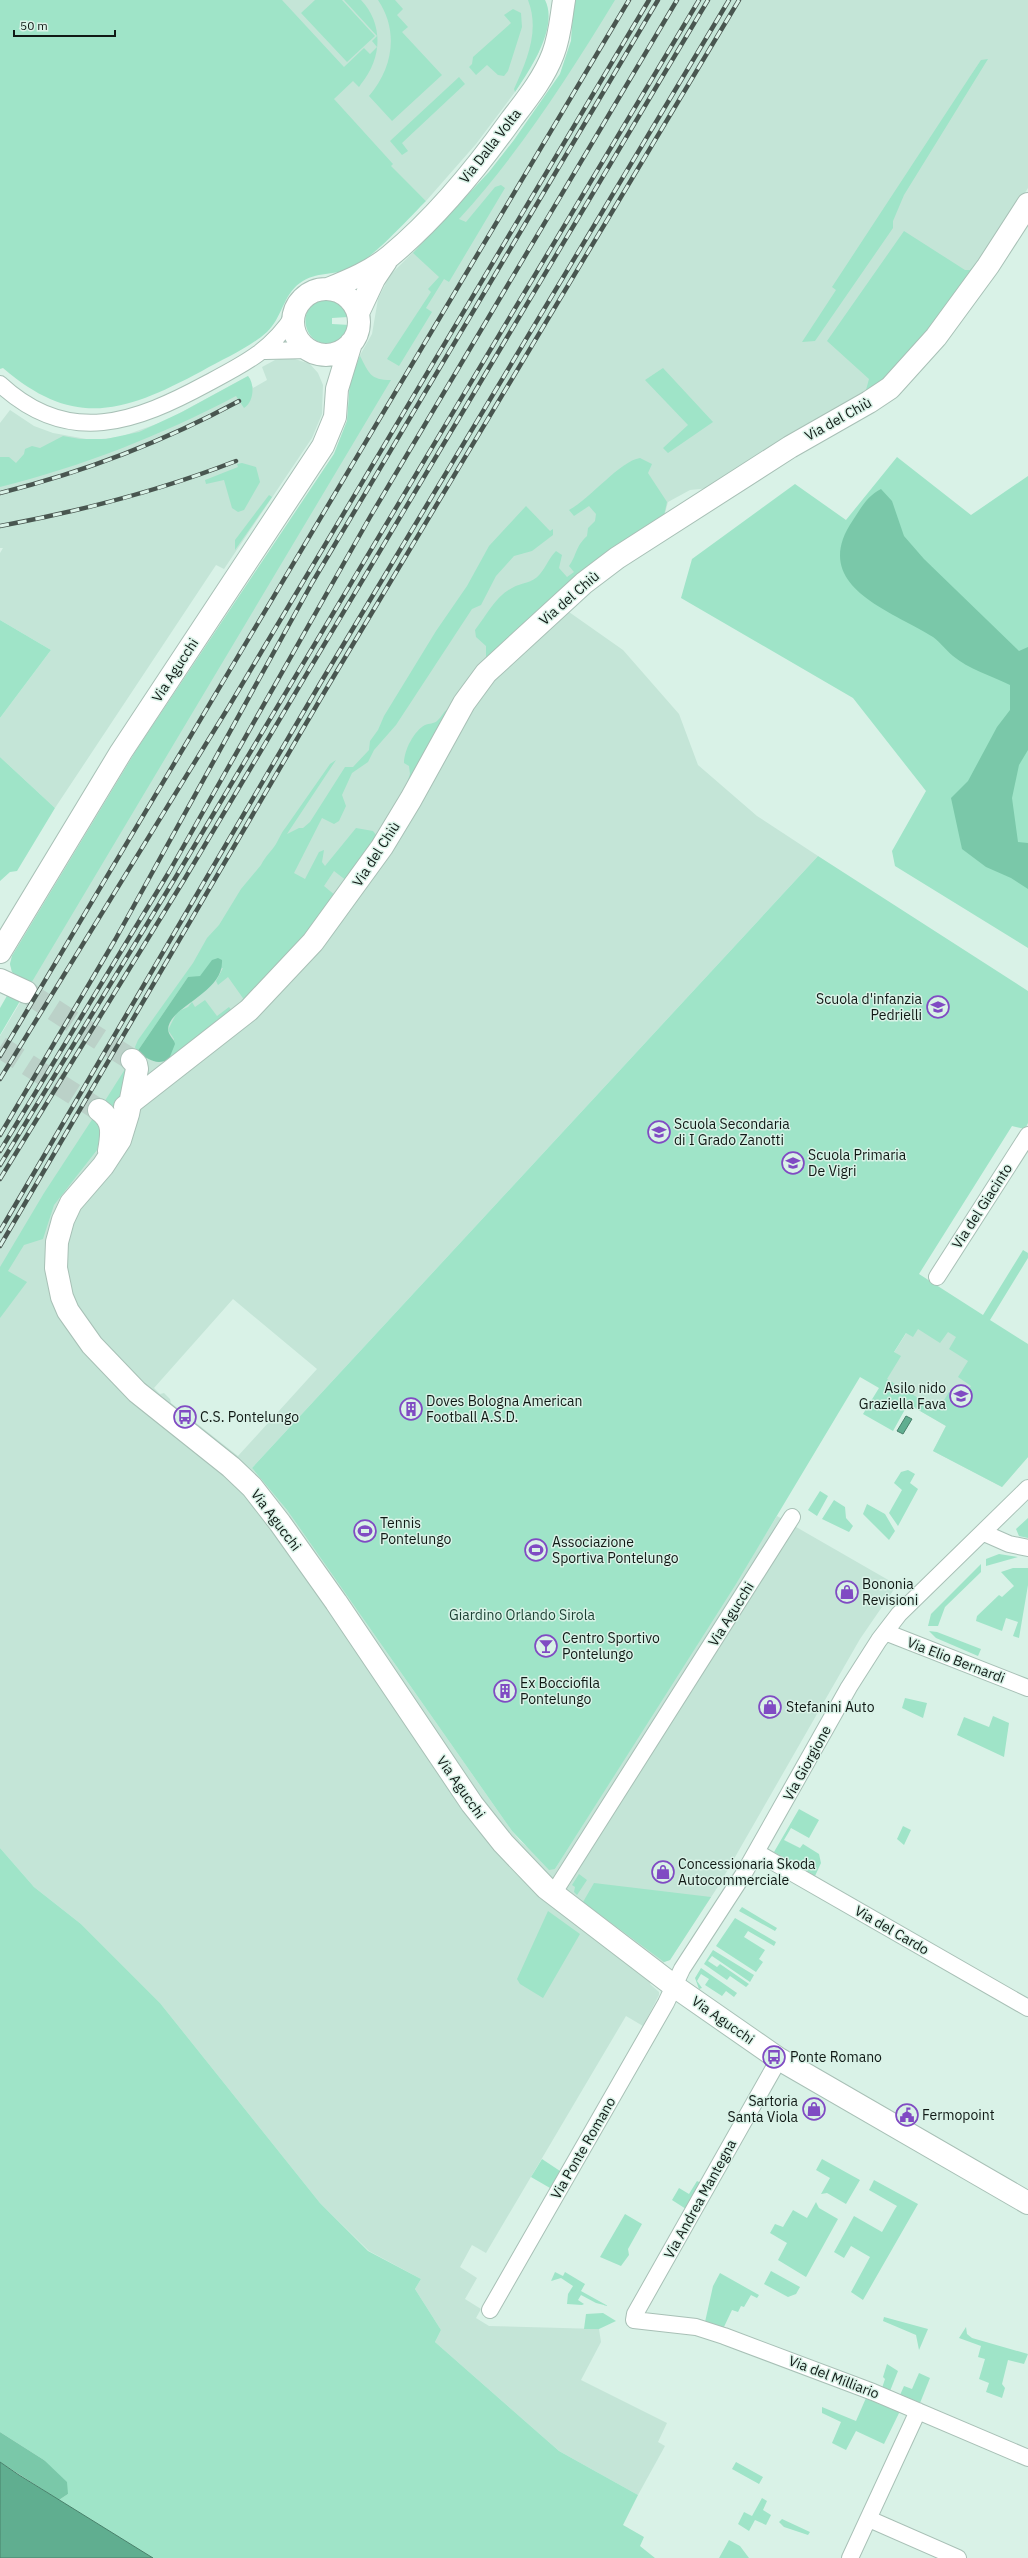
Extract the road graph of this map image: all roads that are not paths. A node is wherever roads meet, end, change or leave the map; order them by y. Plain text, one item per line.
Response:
1 (560, 5) edge
2 (1028, 204) edge
3 (389, 257) junction
4 (328, 289) junction
5 (358, 313) junction
6 (294, 315) junction
7 (351, 344) junction
8 (265, 351) junction
9 (313, 351) junction
10 (0, 384) edge
11 (337, 389) junction
12 (2, 964) edge
13 (26, 992) tunnel mouth
14 (134, 1063) joint
15 (178, 1064) junction
16 (130, 1103) junction
17 (1028, 1135) edge
18 (108, 1160) junction
19 (937, 1277) dead end
20 (1028, 1488) edge
21 (792, 1517) dead end
22 (984, 1533) junction
23 (1028, 1548) edge
24 (885, 1632) junction
25 (1028, 1688) edge
26 (756, 1852) junction
27 (553, 1894) junction
28 (674, 1986) junction
29 (1028, 2008) edge
30 (779, 2059) junction
31 (1028, 2203) edge
32 (490, 2310) dead end
33 (634, 2319) joint
34 (918, 2411) junction
35 (1028, 2458) edge
36 (869, 2519) junction
37 (850, 2558) edge
38 (958, 2558) edge

1 - 3 street, Via Dalla Volta
2 - 15 street, Via del Chiù
3 - 4 street, Via Dalla Volta
3 - 5 street, Via Dalla Volta
4 - 5 street
4 - 6 street
5 - 7 street
6 - 8 street
6 - 9 street
7 - 9 street
7 - 11 street, Via Agucchi
8 - 9 street
8 - 10 street
9 - 11 street, Via Agucchi
11 - 12 street, Via Agucchi
12 - 13 street, Via Agucchi
14 - 15 street, Via del Chiù
14 - 16 street, Via Agucchi
15 - 16 street, Via del Chiù
16 - 18 street, Via Agucchi
16 - 18 street
17 - 19 street, Via del Giacinto
18 - 27 street, Via Agucchi
20 - 22 street, Via Giorgione
21 - 27 street, Via Agucchi
22 - 23 street
22 - 24 street, Via Giorgione
24 - 25 street, Via Elio Bernardi
24 - 26 street, Via Giorgione
26 - 28 street, Via Giorgione
26 - 29 street, Via del Cardo
27 - 28 street, Via Agucchi
28 - 30 street, Via Agucchi
28 - 32 street, Via Ponte Romano
30 - 31 street, Via Agucchi
30 - 33 street, Via Andrea Mantegna
33 - 34 street, Via del Milliario
34 - 35 street, Via del Milliario
34 - 36 street
36 - 37 street
36 - 38 street

